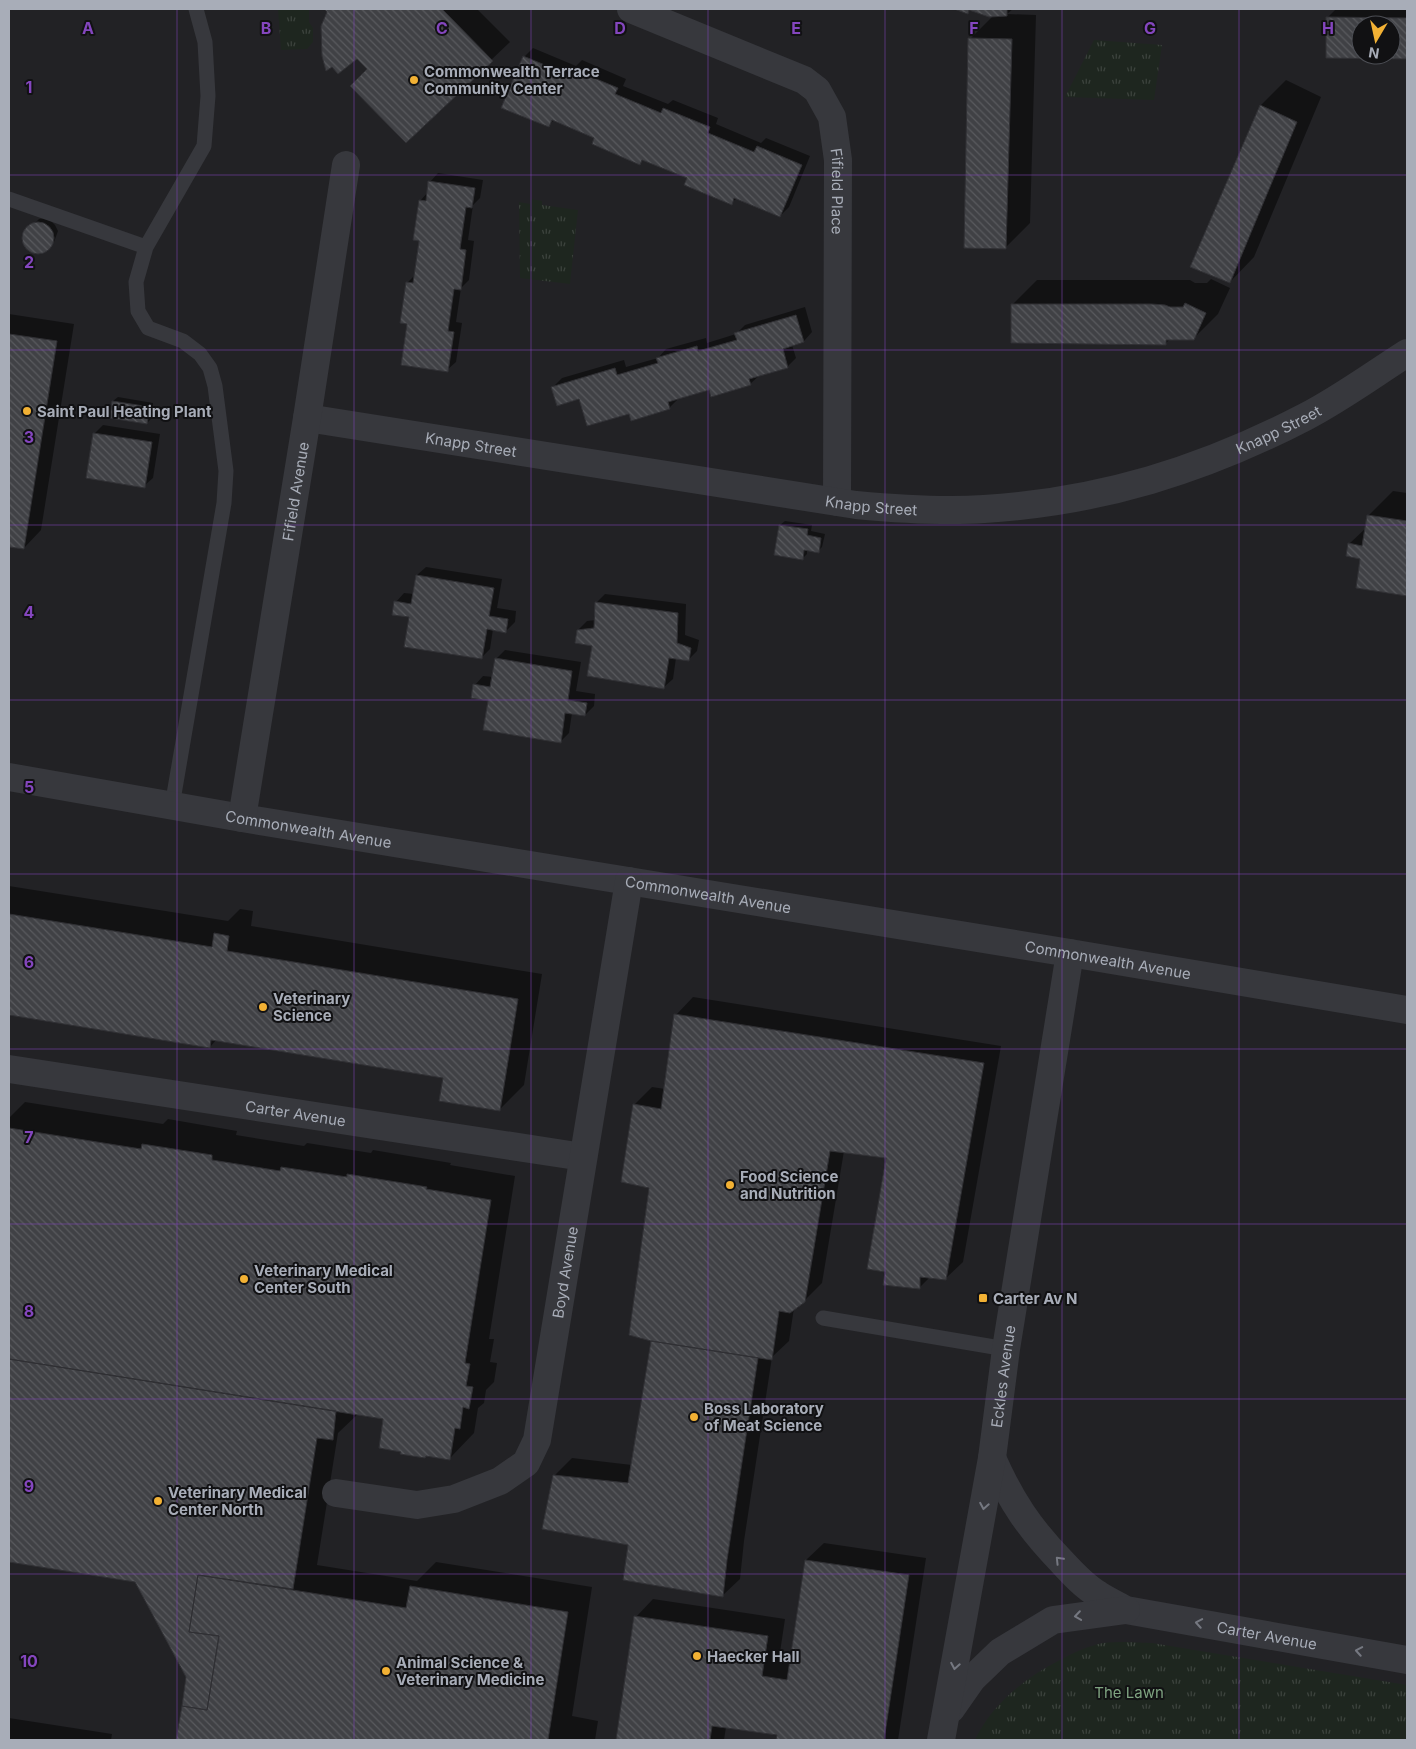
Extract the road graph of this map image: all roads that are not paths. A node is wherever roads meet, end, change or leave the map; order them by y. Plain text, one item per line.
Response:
1 (196, 9) edge
2 (631, 9) edge
3 (346, 165) dead end
4 (9, 200) edge
5 (146, 247) junction
6 (1407, 353) edge
7 (308, 418) junction
8 (837, 502) junction
9 (9, 777) edge
10 (172, 806) junction
11 (242, 818) junction
12 (629, 881) junction
13 (1070, 953) junction
14 (1407, 1010) edge
15 (9, 1069) edge
16 (582, 1157) junction
17 (823, 1318) dead end
18 (1006, 1348) junction
19 (992, 1458) junction
20 (336, 1493) dead end
21 (1126, 1610) junction
22 (1407, 1660) edge
23 (943, 1728) edge

1 - 5 lane
2 - 8 street, Fifield Place
3 - 7 street, Fifield Avenue
4 - 5 lane
5 - 10 lane
6 - 8 street, Knapp Street
7 - 8 street, Knapp Street
7 - 11 street, Fifield Avenue
9 - 10 street, Commonwealth Avenue
10 - 11 street, Commonwealth Avenue
11 - 12 street, Commonwealth Avenue
12 - 13 street, Commonwealth Avenue
12 - 16 street, Boyd Avenue
13 - 14 street, Commonwealth Avenue
13 - 18 street, Eckles Avenue
15 - 16 street, Carter Avenue
16 - 20 street, Boyd Avenue
17 - 18 lane
18 - 19 street, Eckles Avenue
21 -> 19 street, Carter Avenue
19 -> 23 street, Eckles Avenue
22 -> 21 street, Carter Avenue
21 -> 23 street, Carter Avenue

